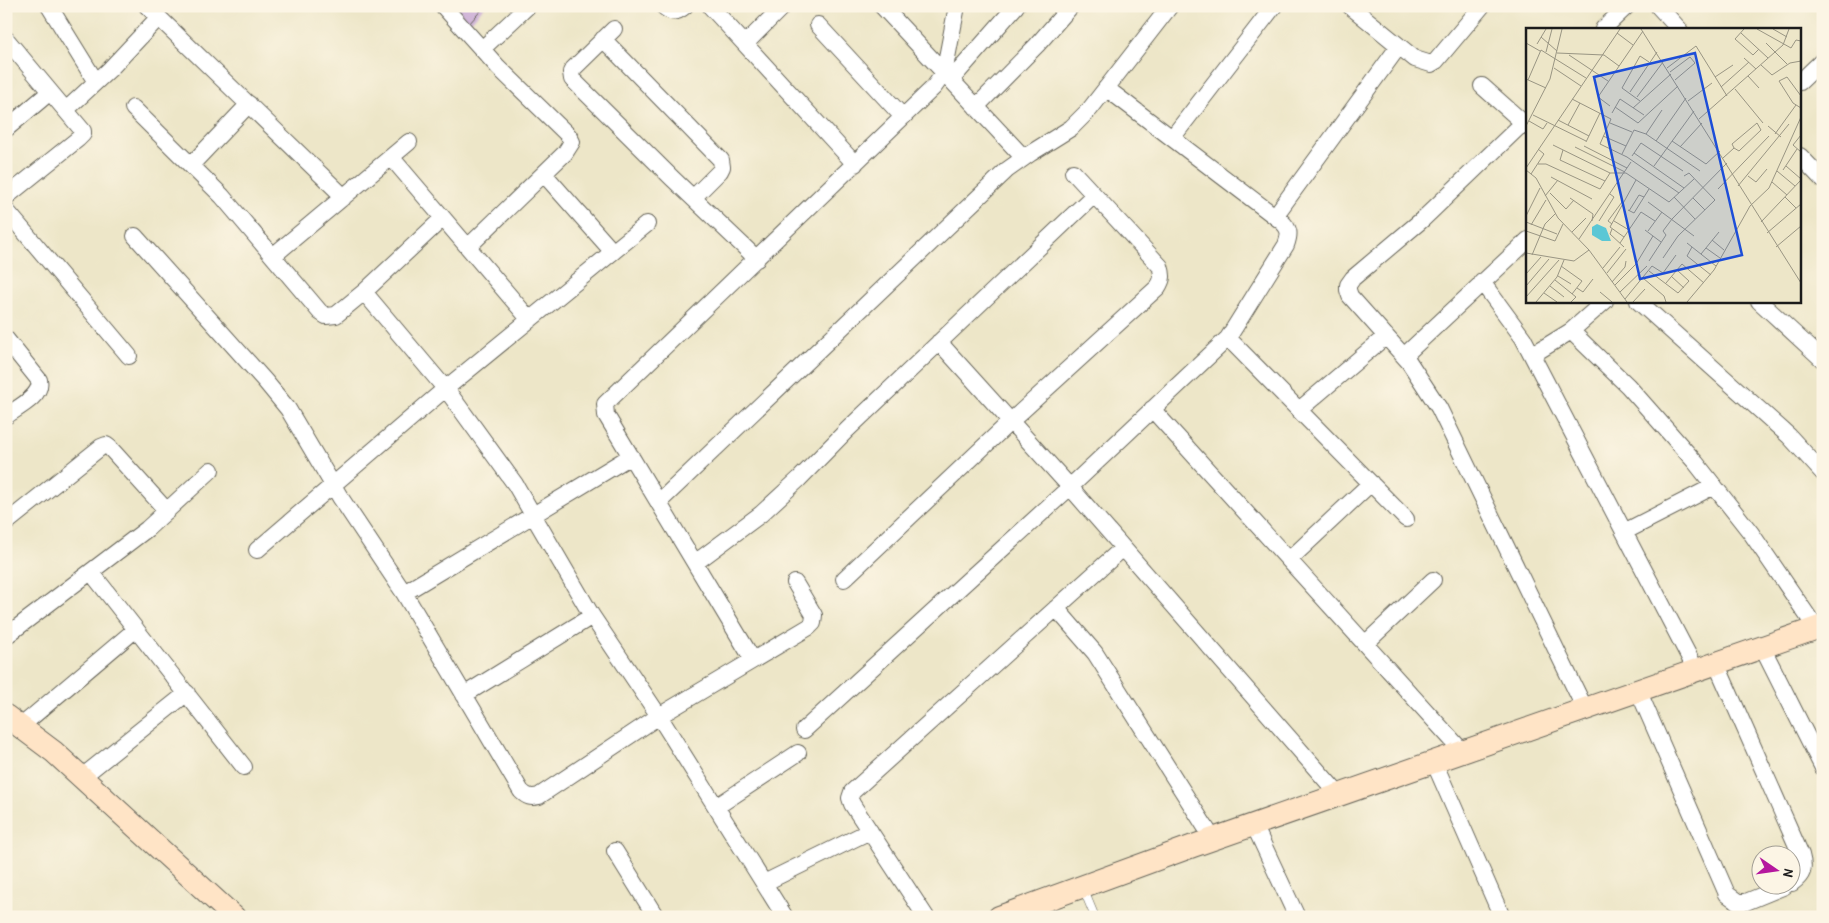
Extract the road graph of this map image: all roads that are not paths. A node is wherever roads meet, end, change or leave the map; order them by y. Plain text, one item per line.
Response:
1 (49, 6) edge
2 (443, 6) edge
3 (528, 6) edge
4 (663, 6) edge
5 (685, 6) edge
6 (710, 6) edge
7 (783, 6) edge
8 (882, 6) edge
9 (957, 6) edge
10 (1016, 6) edge
11 (1071, 6) edge
12 (1170, 6) edge
13 (1274, 6) edge
14 (1350, 6) edge
15 (1482, 6) edge
16 (1627, 6) edge
17 (1658, 6) edge
18 (153, 12) edge
19 (818, 25) dead end
20 (1604, 28) edge
21 (1678, 28) edge
22 (6, 39) edge
23 (745, 44) junction
24 (1399, 46) junction
25 (482, 49) junction
26 (1823, 60) edge
27 (947, 77) junction
28 (1802, 80) edge
29 (96, 82) junction
30 (1482, 86) dead end
31 (1106, 88) junction
32 (50, 92) junction
33 (249, 104) junction
34 (976, 107) junction
35 (133, 108) dead end
36 (67, 110) junction
37 (903, 118) junction
38 (1526, 125) edge
39 (6, 129) edge
40 (1172, 138) junction
41 (409, 142) dead end
42 (391, 157) junction
43 (1024, 158) junction
44 (1802, 158) edge
45 (855, 164) junction
46 (191, 165) junction
47 (1073, 172) dead end
48 (544, 174) junction
49 (1823, 180) edge
50 (1094, 195) junction
51 (6, 197) edge
52 (344, 197) junction
53 (693, 198) junction
54 (6, 210) edge
55 (1275, 216) junction
56 (443, 218) junction
57 (647, 224) dead end
58 (134, 236) dead end
59 (1526, 242) edge
60 (468, 247) junction
61 (613, 252) junction
62 (273, 256) junction
63 (757, 259) junction
64 (1482, 282) junction
65 (364, 292) junction
66 (1604, 302) edge
67 (1639, 302) edge
68 (1760, 302) edge
69 (530, 320) junction
70 (1571, 331) junction
71 (1386, 336) junction
72 (1228, 338) junction
73 (6, 339) edge
74 (940, 342) junction
75 (1532, 355) junction
76 (129, 356) dead end
77 (1404, 356) junction
78 (1823, 360) edge
79 (445, 389) junction
80 (1152, 409) junction
81 (1299, 410) junction
82 (6, 416) edge
83 (1011, 421) junction
84 (631, 456) junction
85 (211, 470) dead end
86 (1823, 472) edge
87 (1371, 483) junction
88 (333, 485) junction
89 (1714, 486) junction
90 (1070, 487) junction
91 (659, 502) junction
92 (167, 511) junction
93 (533, 515) junction
94 (1406, 519) dead end
95 (6, 523) edge
96 (1624, 532) junction
97 (1123, 548) junction
98 (257, 550) dead end
99 (1290, 560) junction
100 (695, 562) junction
101 (91, 572) junction
102 (844, 579) dead end
103 (1433, 580) dead end
104 (795, 583) dead end
105 (404, 593) junction
106 (1056, 608) junction
107 (592, 616) junction
108 (1819, 627) edge
109 (136, 629) junction
110 (6, 636) edge
111 (1366, 643) junction
112 (1762, 647) junction
113 (753, 660) junction
114 (1706, 667) junction
115 (1638, 690) junction
116 (186, 693) junction
117 (464, 695) junction
118 (1585, 709) junction
119 (659, 716) junction
120 (13, 721) edge
121 (804, 730) dead end
122 (798, 752) dead end
123 (1464, 752) junction
124 (1434, 762) junction
125 (244, 767) dead end
126 (1823, 768) edge
127 (82, 777) junction
128 (1339, 795) junction
129 (716, 807) junction
130 (1254, 826) junction
131 (870, 831) junction
132 (1213, 839) junction
133 (1796, 846) edge
134 (614, 850) dead end
135 (1802, 859) edge
136 (1802, 873) edge
137 (764, 884) junction
138 (1083, 886) junction
139 (1761, 896) edge
140 (234, 917) edge
141 (656, 917) edge
142 (785, 917) edge
143 (926, 917) edge
144 (1000, 917) edge
145 (1095, 917) edge
146 (1297, 917) edge
147 (1502, 917) edge

1 - 29 street
2 - 25 street
3 - 25 street
4 - 5 street
6 - 23 street
7 - 23 street
8 - 27 street
9 - 27 street
10 - 27 street
11 - 34 street
12 - 31 street
13 - 40 street
14 - 24 street
15 - 24 street
16 - 20 street
17 - 21 street
18 - 29 street
18 - 33 street
19 - 37 street
22 - 32 street
23 - 45 street
24 - 55 street
25 - 48 street
26 - 28 street
27 - 34 street
27 - 37 street
29 - 36 street
30 - 38 street
31 - 40 street
31 - 43 street
32 - 36 street
32 - 39 street
33 - 46 street
33 - 52 street
34 - 43 street
35 - 46 street
36 - 51 street
37 - 45 street
38 - 71 street
40 - 55 street
41 - 42 street
42 - 52 street
42 - 56 street
43 - 91 street
44 - 49 street
45 - 63 street
46 - 62 street
47 - 50 street
48 - 60 street
48 - 61 street
50 - 74 street
50 - 83 street
52 - 62 street
53 - 53 street
53 - 63 street
54 - 76 street
55 - 72 street
56 - 60 street
56 - 65 street
57 - 61 street
58 - 88 street
59 - 64 street
60 - 69 street
61 - 69 street
62 - 65 street
63 - 84 street
64 - 75 street
64 - 77 street
65 - 79 street
66 - 70 street
67 - 86 street
68 - 78 street
69 - 79 street
70 - 75 street
70 - 89 street
71 - 77 street
71 - 81 street
72 - 80 street
72 - 81 street
73 - 82 street
74 - 83 street
74 - 100 street
75 - 96 street
77 - 118 street
79 - 88 street
79 - 93 street
80 - 90 street
80 - 99 street
81 - 87 street
83 - 90 street
83 - 102 street
84 - 91 street
84 - 93 street
85 - 92 street
87 - 94 street
87 - 99 street
88 - 98 street
88 - 105 street
89 - 96 street
89 - 108 street
90 - 97 street
90 - 121 street
91 - 100 street
92 - 95 street
92 - 101 street
93 - 105 street
93 - 107 street
96 - 114 street
97 - 106 street
97 - 128 street
99 - 111 street
100 - 113 street
101 - 109 street
101 - 110 street
103 - 111 street
104 - 113 street
105 - 117 street
106 - 131 street
106 - 132 street
107 - 117 street
107 - 119 street
108 - 112 street
109 - 116 street
109 - 120 street
111 - 123 street
112 - 114 street
112 - 126 street
113 - 119 street
114 - 115 street
114 - 133 street
115 - 118 street
115 - 139 street
116 - 125 street
116 - 127 street
117 - 119 street
118 - 123 street
119 - 129 street
120 - 127 street
122 - 129 street
123 - 124 street
124 - 128 street
124 - 147 street
127 - 140 street
128 - 130 street
129 - 137 street
130 - 132 street
130 - 146 street
131 - 137 street
131 - 143 street
132 - 138 street
134 - 141 street
135 - 136 street
137 - 142 street
138 - 144 street
138 - 145 lane

